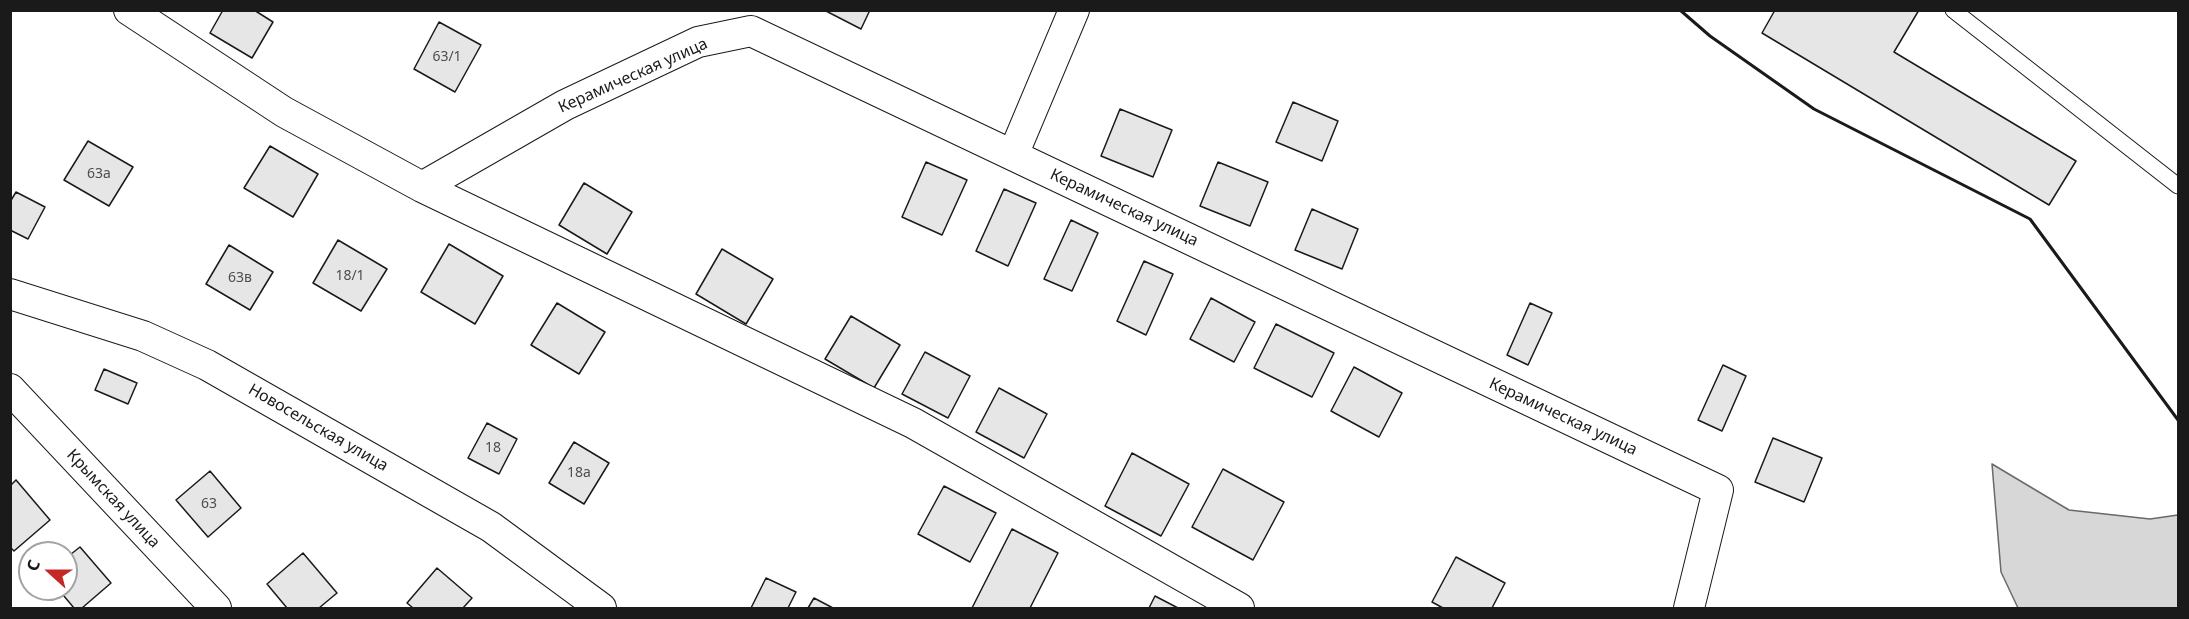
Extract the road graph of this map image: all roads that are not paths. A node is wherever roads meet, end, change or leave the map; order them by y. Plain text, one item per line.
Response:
1 (129, 10) edge
2 (1074, 10) edge
3 (1953, 10) edge
4 (1013, 156) junction
5 (2178, 186) edge
6 (422, 188) junction
7 (10, 294) edge
8 (10, 389) edge
9 (216, 609) edge
10 (602, 609) edge
11 (1239, 609) edge
12 (1689, 609) edge

1 - 6 street
2 - 4 street
3 - 5 lane
4 - 6 street, Керамическая улица
4 - 12 street, Керамическая улица
6 - 11 street
7 - 10 street, Новосельская улица
8 - 9 street, Крымская улица

